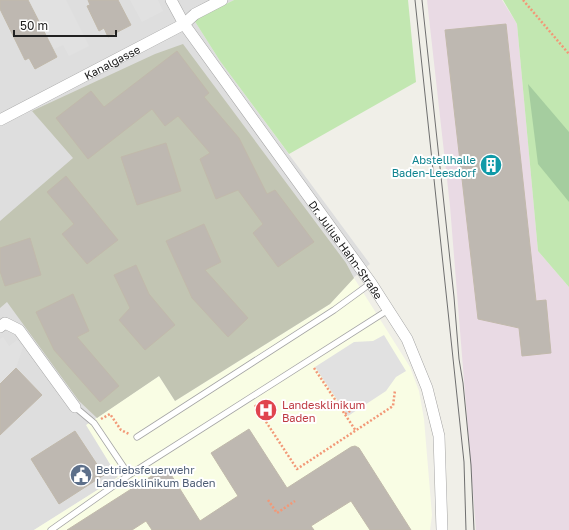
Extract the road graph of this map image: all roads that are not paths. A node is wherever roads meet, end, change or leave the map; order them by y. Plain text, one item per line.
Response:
1 (171, 0) edge
2 (222, 0) edge
3 (184, 24) junction
4 (0, 120) edge
5 (371, 283) junction
6 (388, 310) junction
7 (0, 327) edge
8 (75, 406) joint
9 (137, 437) dead end
10 (130, 475) junction
11 (51, 530) edge
12 (442, 530) edge

1 - 3 street, Dr. Julius Hahn-Straße
2 - 3 street, Kanalgasse
3 - 4 street, Kanalgasse
3 - 5 street, Dr. Julius Hahn-Straße
5 - 6 street, Dr. Julius Hahn-Straße
5 - 9 lane
6 - 10 lane
6 - 12 street, Dr. Julius Hahn-Straße
7 - 8 street
8 - 10 lane
10 - 11 lane

